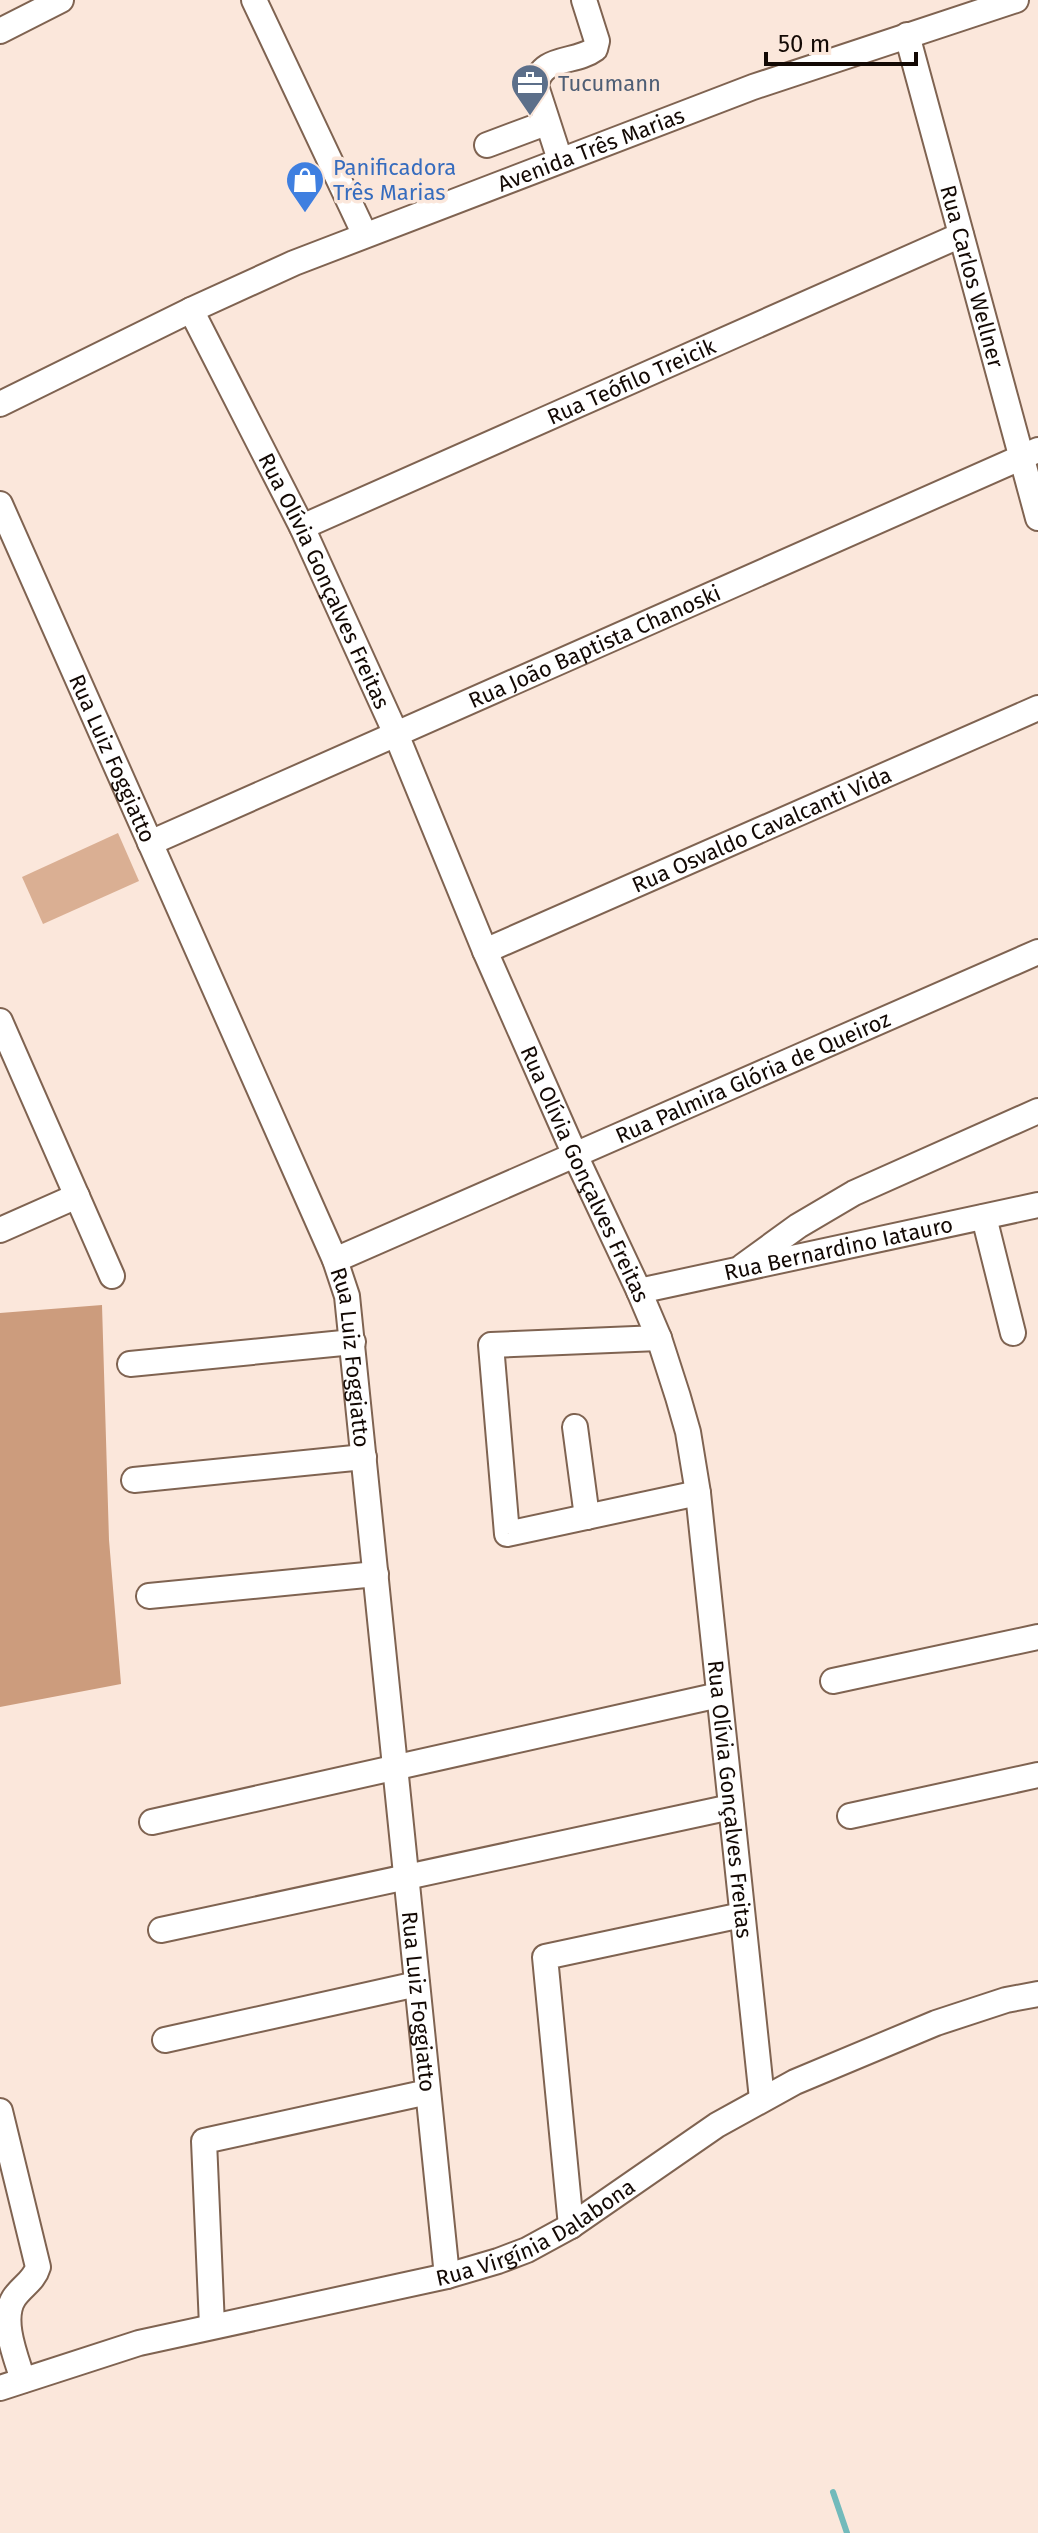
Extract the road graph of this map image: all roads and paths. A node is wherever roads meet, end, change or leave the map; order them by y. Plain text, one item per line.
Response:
1 (61, 0) edge
2 (254, 0) edge
3 (584, 0) edge
4 (1016, 0) edge
5 (982, 5) edge
6 (0, 31) edge
7 (907, 35) junction
8 (546, 123) junction
9 (487, 145) dead end
10 (560, 160) junction
11 (365, 235) junction
12 (961, 235) junction
13 (191, 310) junction
14 (2, 397) edge
15 (1030, 454) edge
16 (0, 504) edge
17 (1038, 518) edge
18 (302, 527) junction
19 (1038, 708) edge
20 (396, 734) junction
21 (150, 843) junction
22 (485, 951) junction
23 (1038, 952) edge
24 (0, 1021) edge
25 (6, 1053) edge
26 (1038, 1111) edge
27 (575, 1155) junction
28 (77, 1196) junction
29 (1038, 1205) edge
30 (984, 1217) junction
31 (0, 1230) edge
32 (335, 1260) junction
33 (738, 1270) junction
34 (112, 1276) dead end
35 (639, 1291) junction
36 (1013, 1333) dead end
37 (659, 1338) junction
38 (353, 1342) junction
39 (130, 1364) dead end
40 (575, 1427) dead end
41 (364, 1457) junction
42 (134, 1480) dead end
43 (698, 1493) junction
44 (587, 1517) junction
45 (376, 1574) junction
46 (149, 1596) dead end
47 (1038, 1637) edge
48 (833, 1681) dead end
49 (719, 1695) junction
50 (396, 1768) junction
51 (1038, 1775) edge
52 (731, 1807) junction
53 (850, 1816) dead end
54 (152, 1822) dead end
55 (407, 1877) junction
56 (742, 1915) junction
57 (161, 1930) dead end
58 (417, 1984) junction
59 (1038, 1994) edge
60 (165, 2040) dead end
61 (428, 2092) junction
62 (762, 2099) junction
63 (0, 2111) edge
64 (571, 2226) junction
65 (447, 2276) junction
66 (212, 2326) junction
67 (23, 2380) junction
68 (0, 2388) edge

1 - 6 street
2 - 11 street
3 - 8 street
4 - 5 street, Avenida Três Marias
5 - 7 street, Avenida Três Marias
7 - 10 street, Avenida Três Marias
7 - 12 street, Rua Carlos Wellner
8 - 9 street
8 - 10 street
10 - 11 street, Avenida Três Marias
11 - 13 street, Avenida Três Marias
12 - 15 street, Rua Carlos Wellner
12 - 18 street, Rua Teófilo Treicik
13 - 14 street, Avenida Três Marias
13 - 18 street, Rua Olívia Gonçalves Freitas
15 - 17 street, Rua Carlos Wellner
15 - 20 street, Rua João Baptista Chanoski
16 - 21 street, Rua Luiz Foggiatto
18 - 20 street, Rua Olívia Gonçalves Freitas
19 - 22 street, Rua Osvaldo Cavalcanti Vida
20 - 21 street, Rua João Baptista Chanoski
20 - 22 street, Rua Olívia Gonçalves Freitas
21 - 32 street, Rua Luiz Foggiatto
22 - 27 street, Rua Olívia Gonçalves Freitas
23 - 27 street, Rua Palmira Glória de Queiroz
24 - 25 street
25 - 28 street
26 - 33 street
27 - 32 street, Rua Palmira Glória de Queiroz
27 - 35 street, Rua Olívia Gonçalves Freitas
28 - 31 street
28 - 34 street
29 - 30 street, Rua Bernardino Iatauro
30 - 33 street, Rua Bernardino Iatauro
30 - 36 street
32 - 38 street, Rua Luiz Foggiatto
33 - 35 street, Rua Bernardino Iatauro
35 - 37 street, Rua Olívia Gonçalves Freitas
37 - 43 street, Rua Olívia Gonçalves Freitas
37 - 44 street
38 - 39 street
38 - 41 street, Rua Luiz Foggiatto
40 - 44 street
41 - 42 street
41 - 45 street, Rua Luiz Foggiatto
43 - 44 street
43 - 49 street, Rua Olívia Gonçalves Freitas
45 - 46 street
45 - 50 street, Rua Luiz Foggiatto
47 - 48 street
49 - 50 street
49 - 52 street, Rua Olívia Gonçalves Freitas
50 - 54 street
50 - 55 street, Rua Luiz Foggiatto
51 - 53 street
52 - 55 street
52 - 56 street, Rua Olívia Gonçalves Freitas
55 - 57 street
55 - 58 street, Rua Luiz Foggiatto
56 - 62 street, Rua Olívia Gonçalves Freitas
56 - 64 street
58 - 60 street
58 - 61 street, Rua Luiz Foggiatto
59 - 62 street, Rua Virgínia Dalabona
61 - 65 street, Rua Luiz Foggiatto
61 - 66 street
62 - 64 street, Rua Virgínia Dalabona
63 - 67 street
64 - 65 street, Rua Virgínia Dalabona
65 - 66 street, Rua Virgínia Dalabona
66 - 67 street, Rua Virgínia Dalabona
67 - 68 street, Rua Virgínia Dalabona

